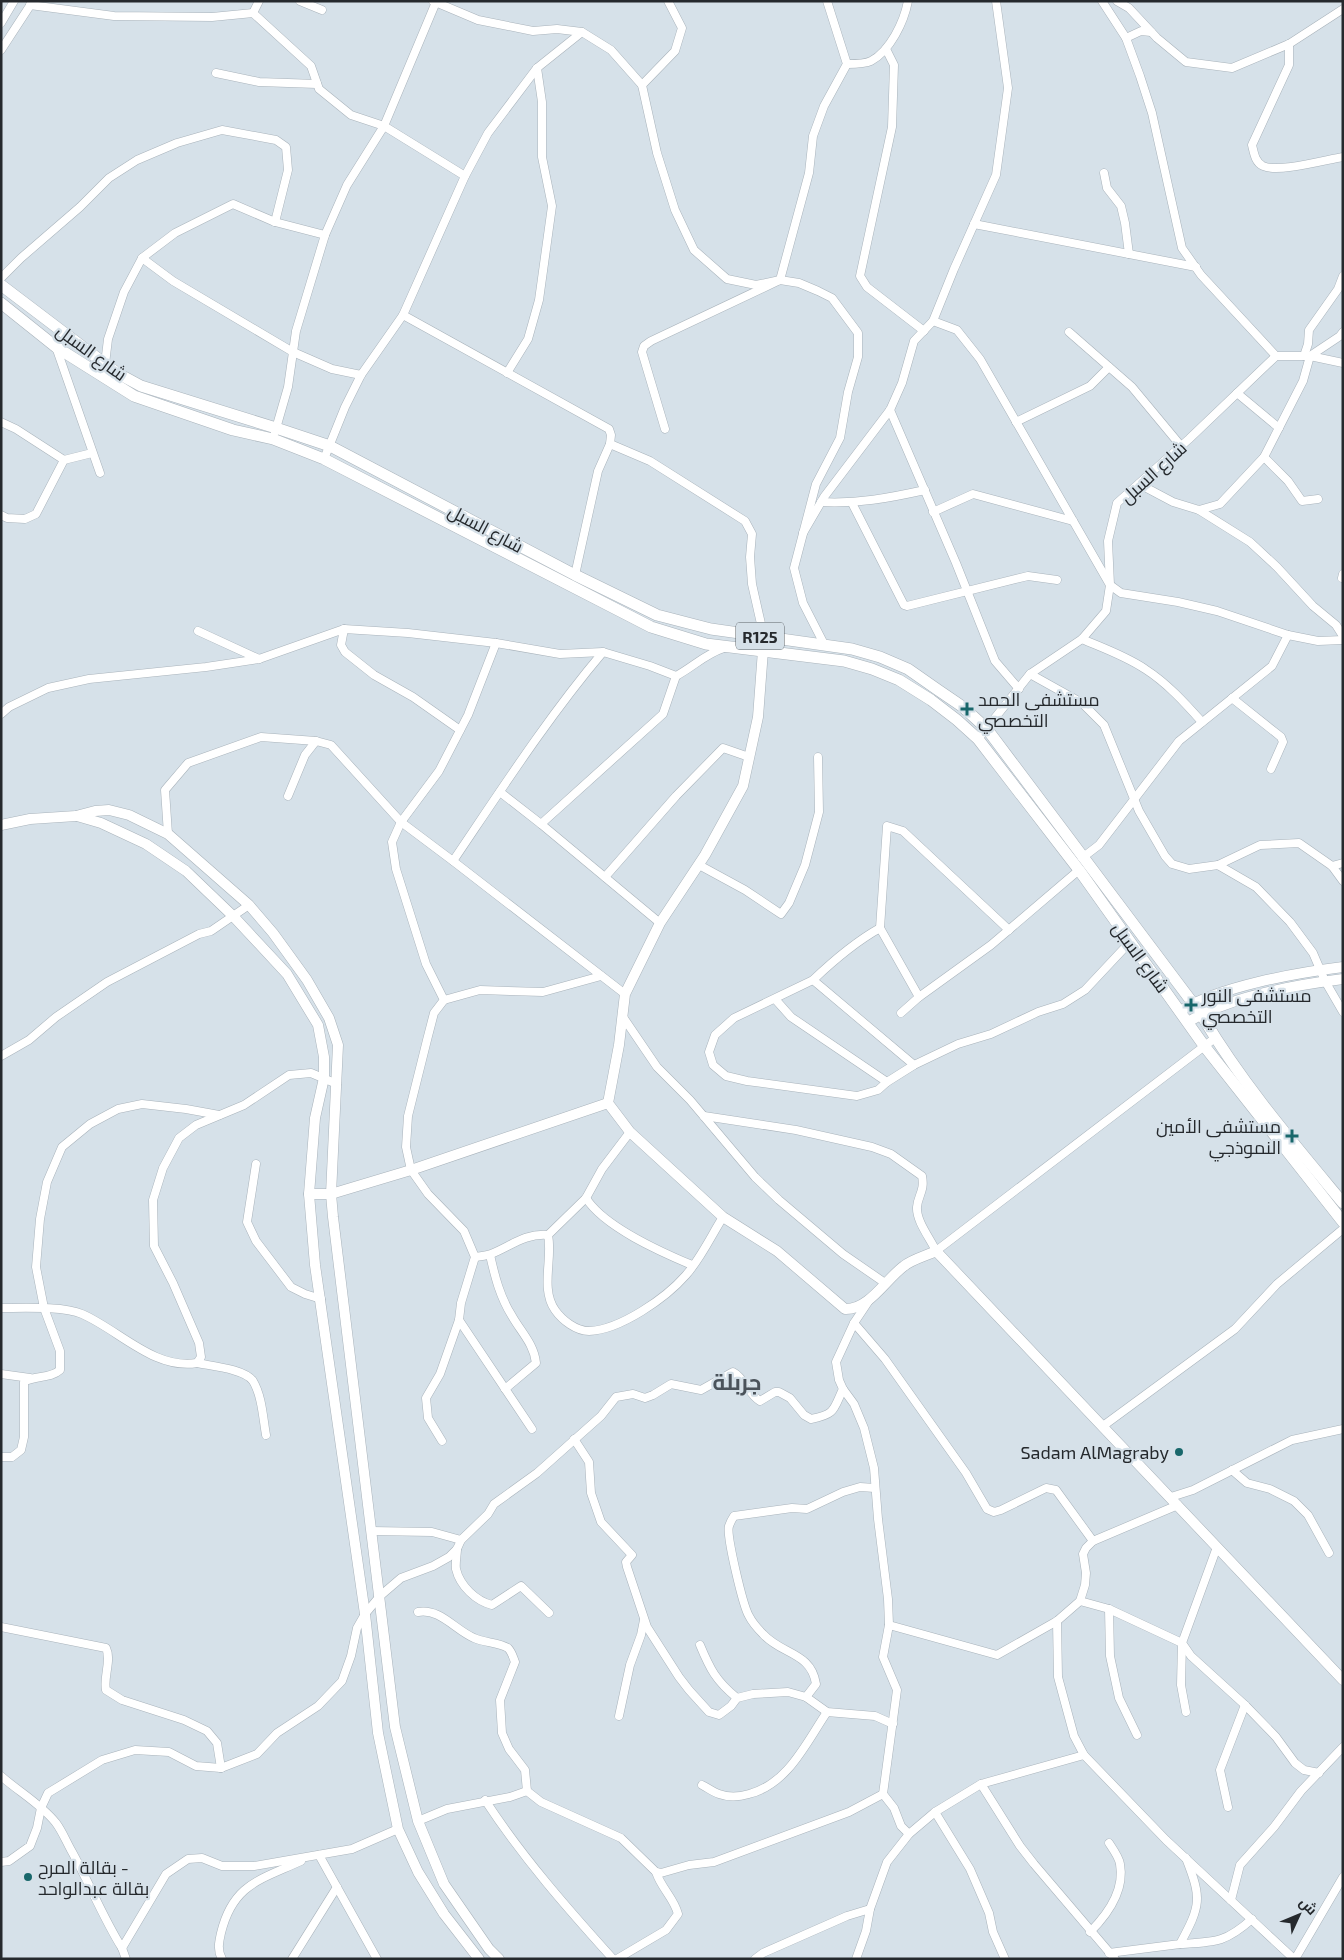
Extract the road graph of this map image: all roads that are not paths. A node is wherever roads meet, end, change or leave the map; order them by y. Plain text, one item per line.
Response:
1 (14, 1) edge
2 (259, 1) edge
3 (300, 1) edge
4 (668, 1) edge
5 (827, 1) edge
6 (908, 1) edge
7 (996, 1) edge
8 (1102, 1) edge
9 (1117, 1) edge
10 (434, 2) edge
11 (31, 3) edge
12 (1343, 9) edge
13 (322, 10) dead end
14 (253, 13) junction
15 (1, 23) edge
16 (582, 32) junction
17 (1151, 32) junction
18 (1126, 38) junction
19 (1289, 44) junction
20 (886, 48) junction
21 (1, 50) edge
22 (847, 64) junction
23 (537, 68) junction
24 (216, 73) dead end
25 (317, 84) junction
26 (642, 85) junction
27 (384, 126) junction
28 (1343, 158) edge
29 (1104, 173) dead end
30 (465, 176) junction
31 (274, 222) junction
32 (974, 224) junction
33 (325, 235) junction
34 (1129, 254) junction
35 (142, 258) junction
36 (1196, 267) junction
37 (1343, 276) edge
38 (1, 278) edge
39 (780, 280) junction
40 (1, 285) edge
41 (1, 303) edge
42 (403, 315) junction
43 (933, 321) junction
44 (924, 330) junction
45 (1069, 332) dead end
46 (1343, 332) edge
47 (56, 347) junction
48 (293, 352) junction
49 (1276, 356) junction
50 (1307, 356) junction
51 (1343, 363) edge
52 (105, 364) junction
53 (1109, 367) junction
54 (507, 372) junction
55 (362, 375) junction
56 (1237, 393) junction
57 (890, 410) junction
58 (1, 422) edge
59 (1016, 422) junction
60 (1279, 428) junction
61 (665, 430) dead end
62 (274, 433) junction
63 (610, 444) junction
64 (330, 446) junction
65 (1181, 446) junction
66 (92, 453) junction
67 (1264, 457) junction
68 (324, 459) junction
69 (64, 460) junction
70 (100, 473) dead end
71 (1139, 484) junction
72 (925, 490) junction
73 (1318, 499) dead end
74 (821, 502) junction
75 (852, 503) junction
76 (1199, 510) junction
77 (933, 512) junction
78 (1, 515) edge
79 (1073, 521) junction
80 (803, 533) junction
81 (575, 574) junction
82 (1057, 580) dead end
83 (1110, 585) junction
84 (967, 592) junction
85 (344, 629) junction
86 (198, 631) dead end
87 (1288, 635) junction
88 (1343, 636) edge
89 (764, 637) junction
90 (1082, 639) junction
91 (1343, 640) edge
92 (496, 643) junction
93 (824, 644) junction
94 (731, 646) junction
95 (603, 652) junction
96 (763, 652) junction
97 (258, 659) junction
98 (1030, 674) junction
99 (676, 676) junction
100 (1019, 689) junction
101 (1232, 698) junction
102 (1, 714) edge
103 (1202, 722) junction
104 (986, 729) junction
105 (460, 730) junction
106 (978, 738) junction
107 (316, 740) junction
108 (749, 757) junction
109 (818, 757) dead end
110 (1271, 769) dead end
111 (500, 792) junction
112 (288, 796) dead end
113 (1135, 800) junction
114 (76, 816) junction
115 (401, 822) junction
116 (541, 824) junction
117 (1, 825) edge
118 (168, 834) junction
119 (1082, 858) junction
120 (453, 861) junction
121 (1343, 863) edge
122 (699, 864) junction
123 (1218, 866) junction
124 (1332, 866) junction
125 (1079, 870) junction
126 (605, 877) junction
127 (1343, 881) edge
128 (249, 905) junction
129 (234, 917) junction
130 (660, 923) junction
131 (880, 928) junction
132 (1009, 930) junction
133 (1130, 942) junction
134 (1343, 967) edge
135 (1321, 970) junction
136 (601, 976) junction
137 (1343, 979) edge
138 (813, 980) junction
139 (1326, 981) junction
140 (626, 994) junction
141 (919, 997) junction
142 (775, 999) junction
143 (444, 1000) junction
144 (1193, 1004) junction
145 (1180, 1011) junction
146 (1343, 1012) edge
147 (901, 1013) dead end
148 (1201, 1014) junction
149 (623, 1017) junction
150 (1188, 1022) junction
151 (1215, 1038) junction
152 (1205, 1047) junction
153 (1, 1056) edge
154 (914, 1065) junction
155 (324, 1078) junction
156 (887, 1082) junction
157 (338, 1084) junction
158 (608, 1103) junction
159 (220, 1115) junction
160 (704, 1116) junction
161 (630, 1132) junction
162 (256, 1164) dead end
163 (411, 1170) junction
164 (309, 1194) junction
165 (331, 1194) junction
166 (586, 1198) junction
167 (1343, 1203) edge
168 (723, 1217) junction
169 (1343, 1222) edge
170 (1343, 1228) edge
171 (548, 1235) junction
172 (936, 1251) junction
173 (490, 1255) junction
174 (475, 1257) junction
175 (692, 1266) junction
176 (885, 1283) junction
177 (870, 1298) junction
178 (321, 1299) junction
179 (1, 1308) edge
180 (44, 1308) junction
181 (458, 1320) junction
182 (854, 1323) junction
183 (197, 1363) junction
184 (1, 1374) edge
185 (30, 1378) junction
186 (506, 1390) junction
187 (843, 1390) junction
188 (1103, 1426) junction
189 (532, 1429) dead end
190 (1343, 1429) edge
191 (266, 1435) dead end
192 (574, 1439) junction
193 (442, 1441) dead end
194 (1, 1457) edge
195 (1232, 1470) junction
196 (875, 1488) junction
197 (1174, 1501) junction
198 (372, 1531) junction
199 (461, 1540) junction
200 (1093, 1541) junction
201 (1217, 1547) junction
202 (457, 1549) junction
203 (1329, 1553) dead end
204 (380, 1596) junction
205 (1080, 1601) junction
206 (1109, 1609) junction
207 (418, 1612) dead end
208 (549, 1613) dead end
209 (365, 1614) junction
210 (644, 1620) junction
211 (1057, 1621) junction
212 (889, 1625) junction
213 (1, 1628) edge
214 (1182, 1643) junction
215 (700, 1645) dead end
216 (1343, 1680) edge
217 (806, 1697) junction
218 (737, 1698) junction
219 (1245, 1705) junction
220 (827, 1712) junction
221 (1186, 1712) dead end
222 (619, 1716) dead end
223 (893, 1724) junction
224 (1137, 1735) dead end
225 (1343, 1747) edge
226 (1084, 1755) junction
227 (221, 1768) junction
228 (1319, 1773) junction
229 (1, 1776) edge
230 (982, 1784) junction
231 (702, 1785) dead end
232 (527, 1790) junction
233 (883, 1794) junction
234 (485, 1800) junction
235 (1228, 1807) dead end
236 (41, 1808) junction
237 (935, 1812) junction
238 (418, 1821) junction
239 (398, 1829) junction
240 (909, 1834) junction
241 (1109, 1843) dead end
242 (319, 1855) junction
243 (1185, 1856) junction
244 (309, 1858) junction
245 (1, 1862) edge
246 (656, 1872) junction
247 (1343, 1877) edge
248 (337, 1887) junction
249 (1231, 1900) junction
250 (870, 1909) junction
251 (1252, 1919) junction
252 (1090, 1932) junction
253 (1180, 1944) junction
254 (122, 1948) junction
255 (1109, 1953) junction
256 (126, 1959) edge
257 (222, 1959) edge
258 (292, 1959) edge
259 (377, 1959) edge
260 (480, 1959) edge
261 (499, 1959) edge
262 (615, 1959) edge
263 (755, 1959) edge
264 (856, 1959) edge
265 (1005, 1959) edge
266 (1115, 1959) edge
267 (1295, 1959) edge

1 - 15 street
2 - 14 street
3 - 13 street
4 - 26 street
5 - 22 street
6 - 20 street
7 - 32 street
8 - 18 street
9 - 17 street
10 - 16 street
10 - 27 street
11 - 14 street
11 - 21 street
12 - 19 street
14 - 25 street
16 - 23 street
16 - 26 street
17 - 18 street
17 - 19 street
18 - 36 street
19 - 28 street
20 - 22 street
20 - 44 street
22 - 39 street
23 - 30 street
23 - 54 street
24 - 25 street
25 - 27 street
26 - 39 street
27 - 30 street
27 - 33 street
29 - 34 street
30 - 42 street
31 - 33 street
31 - 35 street
31 - 38 street
32 - 34 street
32 - 43 street
33 - 48 street
34 - 36 street
35 - 48 street
35 - 52 street
36 - 49 street
37 - 50 street
39 - 61 street
39 - 80 street
40 - 52 main road, شارع السبل / R125
41 - 47 main road, شارع السبل / R125
42 - 54 street
42 - 55 street
43 - 44 street
43 - 59 street
44 - 57 street
45 - 53 street
46 - 50 street
47 - 62 main road, شارع السبل / R125
47 - 66 street
48 - 55 street
48 - 62 street
49 - 50 street
49 - 56 street, شارع السبل
50 - 51 street
50 - 60 street
52 - 62 main road, شارع السبل / R125
53 - 59 street
53 - 65 street
54 - 63 street
55 - 64 street
56 - 60 street
56 - 65 street, شارع السبل
57 - 72 street
57 - 74 street
58 - 69 street
59 - 79 street
60 - 67 street
62 - 64 main road, شارع السبل / R125
62 - 68 main road, شارع السبل / R125
63 - 81 street
63 - 89 street
64 - 68 street
64 - 81 main road, شارع السبل / R125
65 - 71 street, شارع السبل
66 - 69 street
66 - 70 street
67 - 73 street
67 - 76 street
68 - 94 main road, شارع السبل / R125
69 - 78 street
71 - 76 street
71 - 83 street, شارع السبل
72 - 75 street
72 - 77 street
74 - 75 street
74 - 80 street
75 - 84 street
76 - 88 street
77 - 79 street
77 - 84 street
79 - 83 street
80 - 93 street
81 - 89 main road, شارع السبل / R125
82 - 84 street
83 - 87 street
83 - 90 street, شارع السبل
84 - 100 street
85 - 92 street
85 - 97 street
85 - 105 street
86 - 97 street
87 - 91 street
87 - 101 street
89 - 93 main road, شارع السبل / R125
89 - 96 street
90 - 98 street, شارع السبل
90 - 103 street
92 - 95 street
92 - 105 street
93 - 104 main road, شارع السبل / R125
94 - 96 main road, شارع السبل / R125
94 - 99 street
95 - 99 street
95 - 111 street
96 - 106 main road, شارع السبل / R125
96 - 108 street
97 - 102 street
98 - 100 street, شارع السبل
98 - 113 street
99 - 116 street
100 - 104 street, شارع السبل
101 - 103 street
101 - 110 street
103 - 113 street
104 - 106 street, شارع السبل
104 - 119 main road, شارع السبل / R125
105 - 115 street
106 - 125 main road, شارع السبل / R125
107 - 112 street
107 - 115 street
107 - 118 street
108 - 122 street
108 - 126 street
109 - 122 street
111 - 116 street
111 - 120 street
113 - 119 street
113 - 123 street
114 - 117 street
114 - 118 street
114 - 129 street
115 - 120 street
115 - 143 street
116 - 126 street
118 - 128 street
119 - 144 main road, شارع السبل / R125
120 - 136 street
121 - 124 street
122 - 130 street
123 - 124 street
123 - 135 street
124 - 127 street
125 - 132 street
125 - 133 main road, شارع السبل / R125
126 - 130 street
128 - 129 street
128 - 157 street
129 - 153 street
129 - 155 street
130 - 140 street
131 - 132 street
131 - 138 street
131 - 141 street
132 - 141 street
133 - 145 main road, شارع السبل / R125
133 - 154 street
134 - 135 street
135 - 139 street
135 - 144 street
136 - 140 street
136 - 143 street
137 - 139 street
138 - 142 street
138 - 154 street
139 - 146 street
139 - 148 street
140 - 149 street
141 - 147 street
142 - 156 street
142 - 156 street
143 - 163 street
144 - 145 street
144 - 148 main road, شارع السبل / R125
145 - 150 main road, شارع السبل / R125
148 - 150 street
148 - 151 main road, شارع السبل / R125
149 - 158 street
149 - 160 street
150 - 152 main road, شارع السبل / R125
151 - 152 street
151 - 167 main road, شارع السبل / R125
152 - 169 main road, شارع السبل / R125
152 - 172 street
154 - 156 street
155 - 157 street
155 - 159 street
155 - 164 street
157 - 165 street
158 - 161 street
158 - 163 street
159 - 180 street
159 - 183 street
160 - 172 street
160 - 176 street
161 - 166 street
161 - 168 street
162 - 178 street
163 - 165 street
163 - 174 street
164 - 165 street
164 - 178 street
165 - 198 street
166 - 171 street
166 - 175 street
168 - 175 street
168 - 177 street
170 - 188 street
171 - 173 street
171 - 175 street
172 - 176 street
172 - 188 street
173 - 174 street
173 - 186 street
174 - 181 street
176 - 177 street
177 - 182 street
178 - 209 street
179 - 180 street
180 - 183 street
180 - 185 street
181 - 186 street
181 - 193 street
182 - 187 street
182 - 200 street
183 - 191 street
184 - 185 street
185 - 194 street
186 - 189 street
187 - 192 street
187 - 196 street
188 - 197 street
190 - 195 street
192 - 199 street
192 - 210 street
195 - 197 street
195 - 203 street
196 - 212 street
196 - 217 street
197 - 200 street
197 - 201 street
198 - 199 street
198 - 204 street
199 - 202 street
200 - 205 street
201 - 214 street
201 - 216 street
202 - 204 street
202 - 208 street
204 - 209 street
204 - 238 street
205 - 206 street
205 - 211 street
206 - 214 street
206 - 224 street
207 - 232 street
209 - 227 street
209 - 239 street
210 - 218 street
210 - 222 street
211 - 212 street
211 - 226 street
212 - 223 street
213 - 227 street
214 - 219 street
214 - 221 street
215 - 218 street
217 - 218 street
217 - 220 street
219 - 228 street
219 - 235 street
220 - 223 street
220 - 231 street
223 - 233 street
225 - 228 street
226 - 230 street
226 - 243 street
227 - 236 street
228 - 249 street
229 - 236 street
230 - 237 street
230 - 252 street
232 - 234 street
232 - 246 street
233 - 240 street
233 - 246 street
234 - 238 street
234 - 262 street
236 - 245 street
236 - 254 street
237 - 240 street
237 - 265 street
238 - 261 street
239 - 242 street
239 - 260 street
240 - 250 street
241 - 252 street
242 - 244 street
242 - 248 street
243 - 249 street
243 - 253 street
244 - 254 street
244 - 257 street
246 - 262 street
247 - 267 street
248 - 258 street
248 - 259 street
249 - 251 street
250 - 263 street
250 - 264 street
251 - 253 street
251 - 267 street
252 - 255 street
253 - 255 street
254 - 256 street
255 - 266 street

